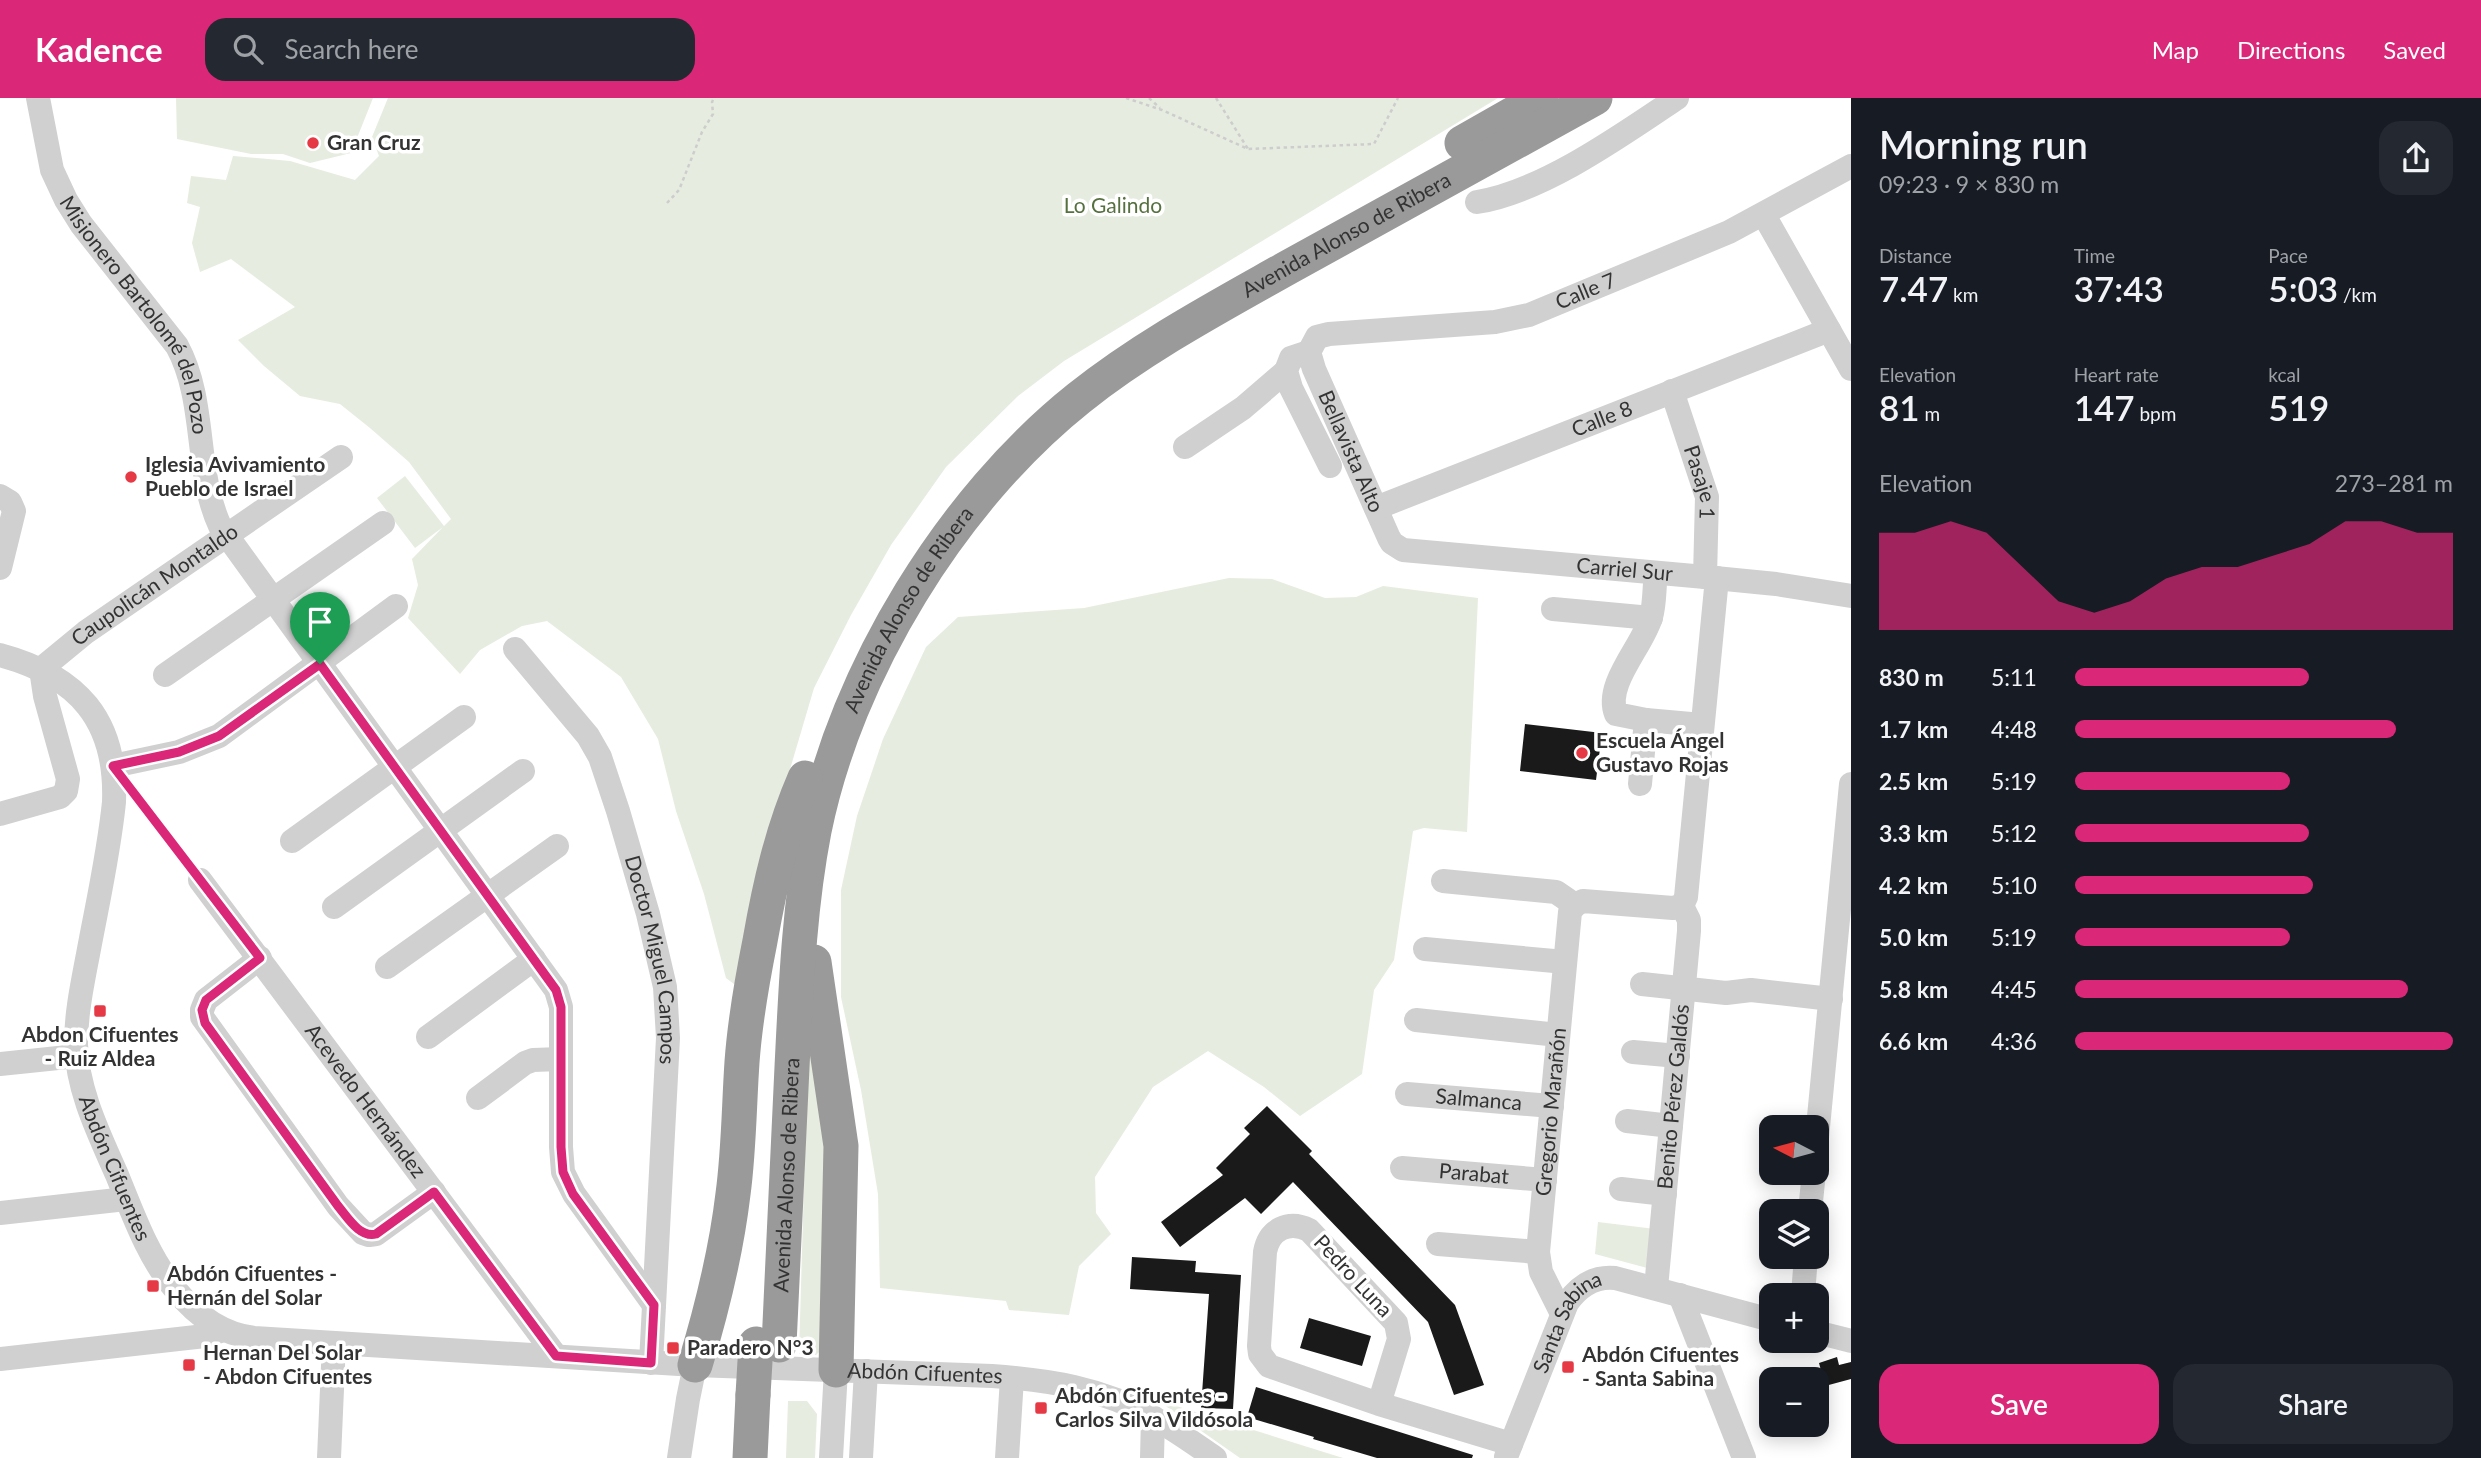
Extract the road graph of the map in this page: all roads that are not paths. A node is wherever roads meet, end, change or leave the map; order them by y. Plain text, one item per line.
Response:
1 (38, 98) edge
2 (1541, 98) edge
3 (1595, 98) edge
4 (1677, 98) edge
5 (1851, 166) edge
6 (1477, 202) dead end
7 (1764, 215) junction
8 (1829, 330) junction
9 (1309, 352) junction
10 (1851, 369) edge
11 (1286, 371) junction
12 (1672, 391) junction
13 (1185, 447) dead end
14 (341, 457) dead end
15 (1330, 466) dead end
16 (0, 496) edge
17 (1376, 508) junction
18 (383, 523) dead end
19 (226, 535) junction
20 (1398, 548) joint
21 (0, 568) edge
22 (1656, 573) junction
23 (1711, 578) junction
24 (1851, 596) edge
25 (273, 599) junction
26 (396, 606) dead end
27 (1552, 609) dead end
28 (1651, 618) junction
29 (514, 649) dead end
30 (6, 661) edge
31 (320, 664) junction
32 (41, 669) junction
33 (165, 675) dead end
34 (464, 717) dead end
35 (1646, 720) junction
36 (1702, 725) junction
37 (113, 766) junction
38 (395, 768) junction
39 (523, 771) dead end
40 (806, 778) junction
41 (1640, 784) dead end
42 (1851, 784) edge
43 (0, 814) edge
44 (440, 830) junction
45 (292, 841) dead end
46 (557, 846) dead end
47 (808, 864) junction
48 (200, 880) road end
49 (1443, 881) dead end
50 (488, 895) junction
51 (1574, 905) junction
52 (1682, 905) junction
53 (334, 907) dead end
54 (1845, 916) edge
55 (1425, 949) dead end
56 (260, 958) junction
57 (534, 959) junction
58 (1565, 962) junction
59 (387, 967) dead end
60 (1642, 984) dead end
61 (1684, 988) junction
62 (1838, 995) edge
63 (1416, 1020) dead end
64 (1559, 1035) junction
65 (428, 1037) dead end
66 (1633, 1052) dead end
67 (77, 1056) junction
68 (1678, 1056) junction
69 (561, 1059) junction
70 (0, 1064) edge
71 (1407, 1094) dead end
72 (478, 1098) dead end
73 (1552, 1107) junction
74 (1821, 1115) edge
75 (1627, 1121) dead end
76 (1671, 1126) junction
77 (1402, 1168) dead end
78 (1545, 1180) junction
79 (1621, 1189) dead end
80 (434, 1192) junction
81 (1665, 1194) junction
82 (126, 1199) junction
83 (0, 1213) edge
84 (1438, 1244) dead end
85 (1538, 1252) junction
86 (1668, 1292) junction
87 (654, 1305) junction
88 (1562, 1314) junction
89 (1759, 1317) edge
90 (223, 1330) junction
91 (1829, 1335) edge
92 (1851, 1341) edge
93 (334, 1343) junction
94 (767, 1345) junction
95 (556, 1356) junction
96 (0, 1359) edge
97 (651, 1363) junction
98 (695, 1365) junction
99 (851, 1370) junction
100 (1012, 1378) junction
101 (764, 1395) junction
102 (1379, 1404) junction
103 (1153, 1417) junction
104 (1509, 1451) edge
105 (328, 1458) edge
106 (679, 1458) edge
107 (750, 1458) edge
108 (773, 1458) edge
109 (831, 1458) edge
110 (861, 1458) edge
111 (1007, 1458) edge
112 (1152, 1458) edge
113 (1216, 1458) edge
114 (1744, 1458) edge

1 - 19 street, Misionero Bartolomé del Pozo
2 - 40 highway, Avenida Alonso de Ribera
3 - 47 highway, Avenida Alonso de Ribera
4 - 6 street, Avenida Alonso de Ribera
5 - 7 street, Calle 7
7 - 8 street
7 - 9 street, Calle 7
8 - 10 street
8 - 12 street, Calle 8
9 - 11 street, Calle 7
9 - 17 street, Bellavista Alto
11 - 13 street, Calle 7
11 - 15 street
12 - 17 street, Calle 8
12 - 23 street, Pasaje 1
14 - 19 street, Caupolicán Montaldo
16 - 21 street
17 - 20 street, Bellavista Alto
18 - 25 street
19 - 25 street, Misionero Bartolomé del Pozo
19 - 32 street, Caupolicán Montaldo
20 - 22 street, Carriel Sur
22 - 23 street, Carriel Sur
22 - 28 street
23 - 24 street, Carriel Sur
23 - 36 street, Pasaje 1
25 - 31 street, Misionero Bartolomé del Pozo
25 - 33 street
26 - 31 street
27 - 28 street
28 - 35 street
29 - 87 street, Doctor Miguel Campos
30 - 32 street, Abdón Cifuentes
31 - 37 street
31 - 38 street, Misionero Bartolomé del Pozo
32 - 37 street, Abdón Cifuentes
32 - 43 street
34 - 38 street
35 - 36 street
35 - 41 street
36 - 52 street, Pasaje 1
37 - 67 street, Abdón Cifuentes
38 - 44 street, Misionero Bartolomé del Pozo
38 - 45 street
39 - 44 street
40 - 94 highway, Avenida Alonso de Ribera
40 - 98 highway
42 - 54 street
44 - 50 street, Misionero Bartolomé del Pozo
44 - 53 street
46 - 50 street
47 - 94 highway, Avenida Alonso de Ribera
47 - 99 highway
48 - 56 street, Acevedo Hernández
49 - 51 street
50 - 57 street, Misionero Bartolomé del Pozo
50 - 59 street
51 - 52 street
51 - 58 street, Gregorio Marañón
52 - 61 street, Benito Pérez Galdós
54 - 62 street
55 - 58 street
56 - 80 street, Acevedo Hernández
56 - 80 street
57 - 65 street
57 - 69 street, Misionero Bartolomé del Pozo
58 - 64 street, Gregorio Marañón
60 - 61 street
61 - 62 street
61 - 68 street, Benito Pérez Galdós
62 - 74 street
63 - 64 street
64 - 73 street, Gregorio Marañón
66 - 68 street
67 - 70 street
67 - 82 street, Abdón Cifuentes
68 - 76 street, Benito Pérez Galdós
69 - 72 street
69 - 87 street, Misionero Bartolomé del Pozo
71 - 73 street, Salmanca
73 - 78 street, Gregorio Marañón
75 - 76 street
76 - 81 street, Benito Pérez Galdós
77 - 78 street, Parabat
78 - 85 street, Gregorio Marañón
79 - 81 street
80 - 95 street, Acevedo Hernández
81 - 86 street, Benito Pérez Galdós
82 - 83 street
82 - 90 street, Abdón Cifuentes
84 - 85 street
85 - 88 street, Gregorio Marañón
86 - 88 street, Santa Sabina
86 - 89 street, Santa Sabina
86 - 114 street
87 - 97 street
88 - 104 street, Santa Sabina
90 - 93 street, Abdón Cifuentes
90 - 96 street
91 - 92 street
93 - 95 street, Abdón Cifuentes
93 - 105 street
94 - 101 highway, Avenida Alonso de Ribera, bridge
95 - 97 street, Abdón Cifuentes
97 - 98 street, Abdón Cifuentes
98 - 99 street, Abdón Cifuentes
98 - 106 street
99 - 100 street, Abdón Cifuentes
99 - 109 street
99 - 110 street
100 - 103 street, Abdón Cifuentes
100 - 111 street
101 - 107 highway, Avenida Alonso de Ribera
101 - 108 highway, Avenida Alonso de Ribera
102 - 102 street, Pedro Luna
102 - 104 street, Pedro Luna
103 - 112 street
103 - 113 street, Abdón Cifuentes

